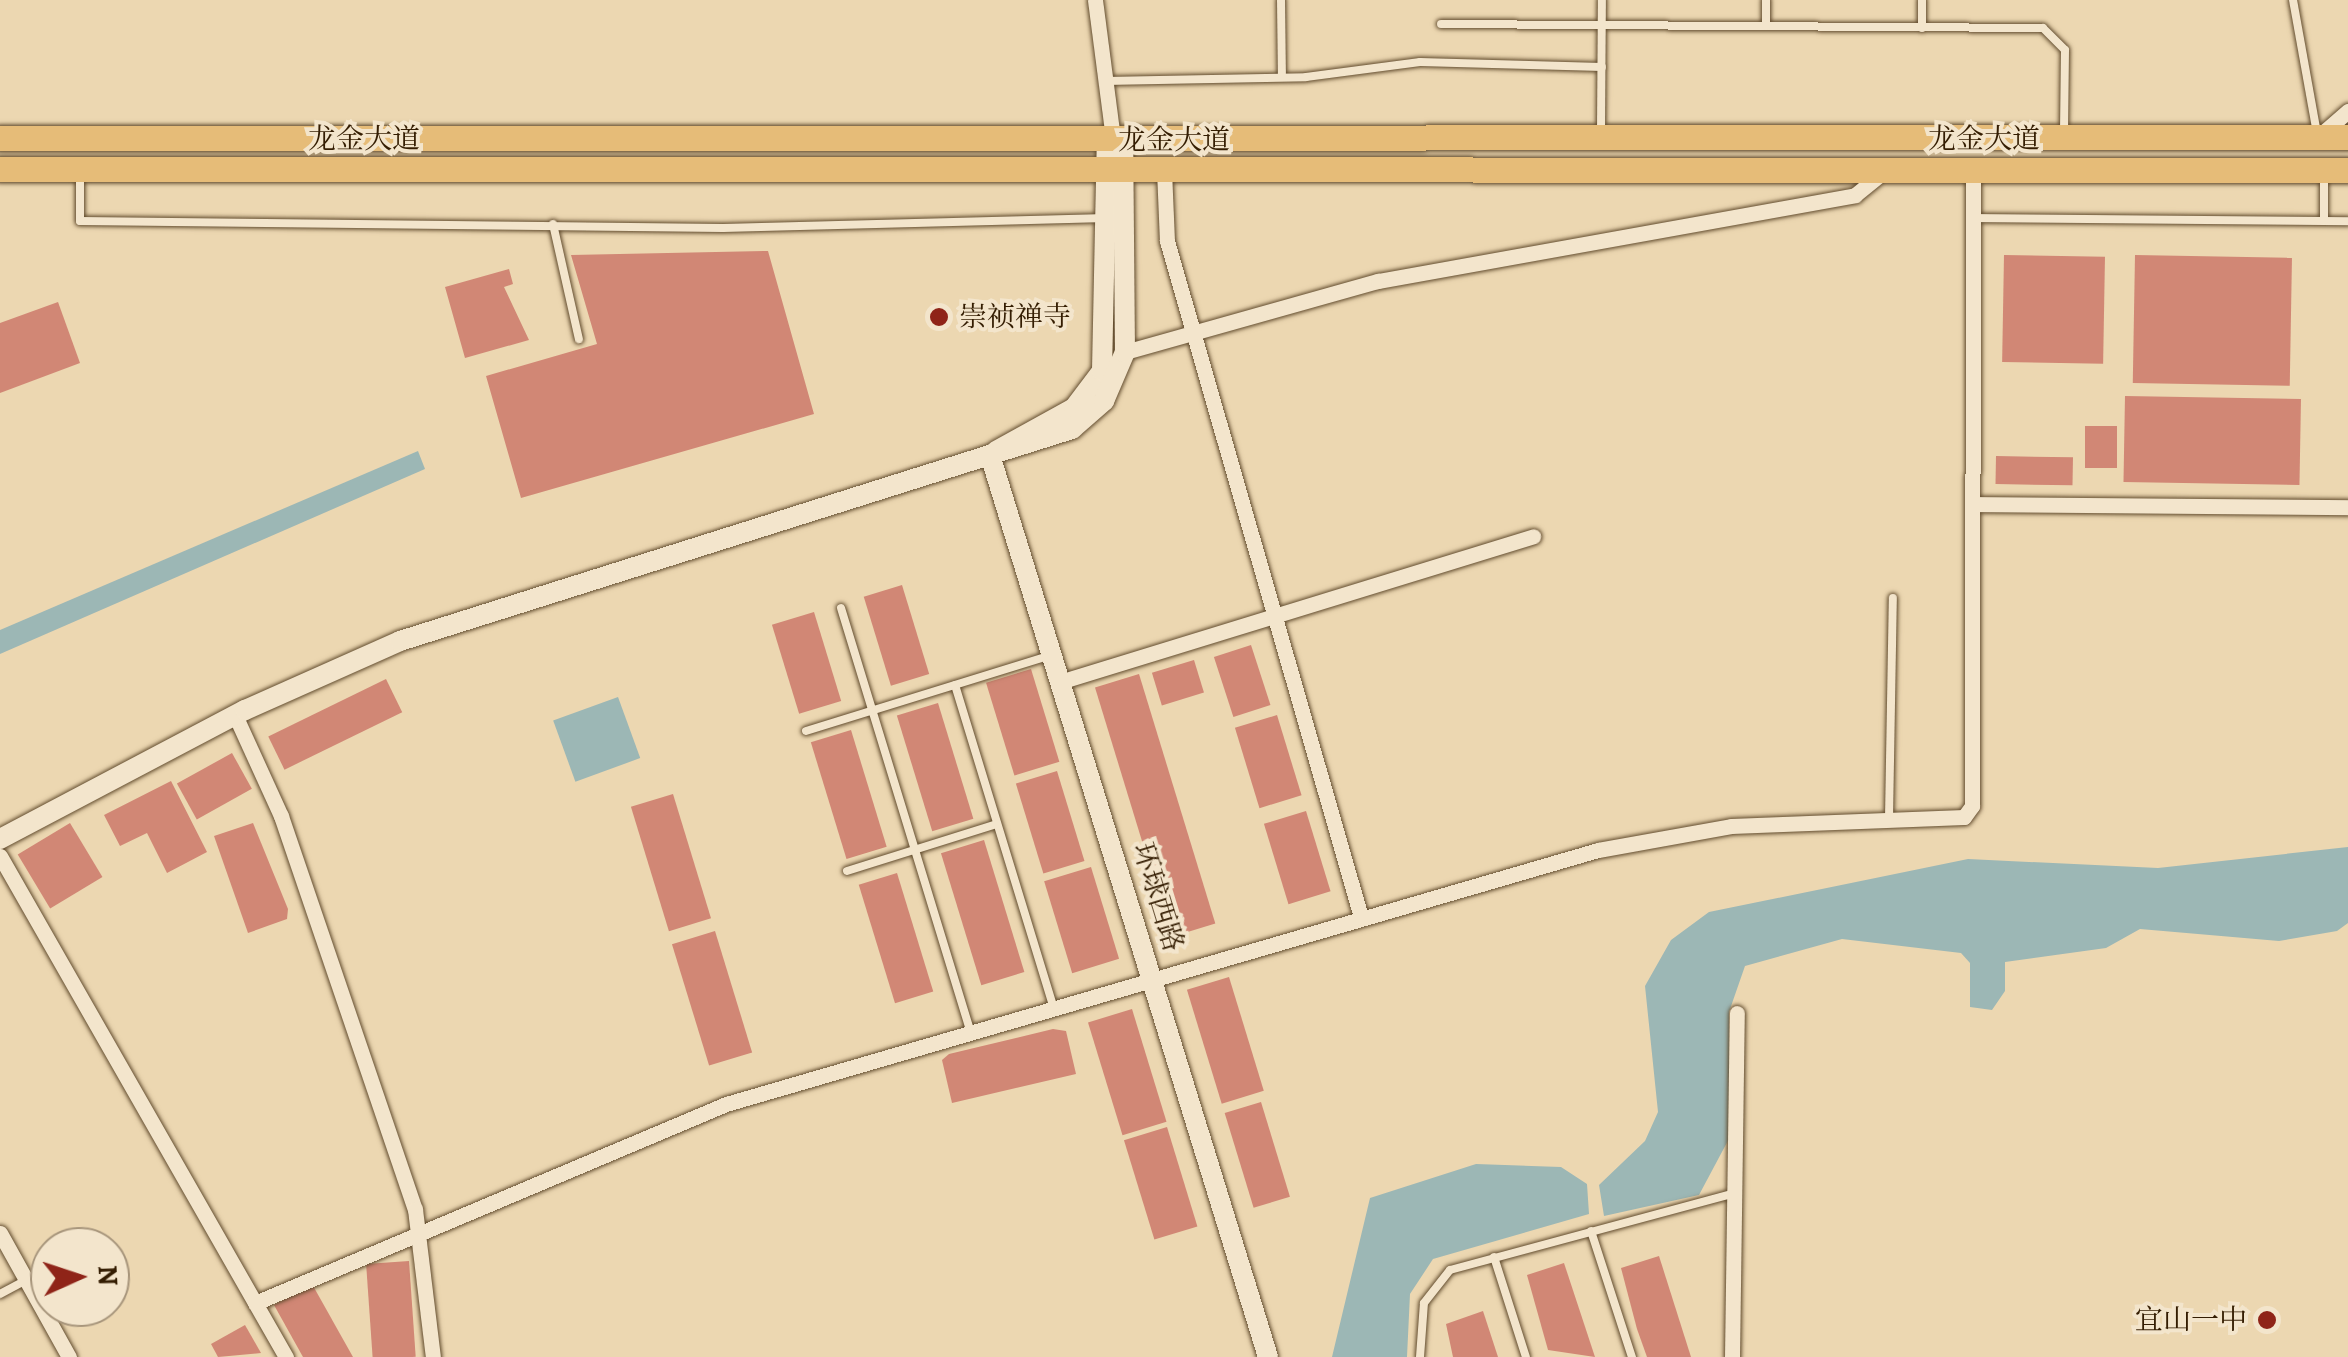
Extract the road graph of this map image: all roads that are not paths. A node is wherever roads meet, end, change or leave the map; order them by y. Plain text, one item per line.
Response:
1 (1095, 0) edge
2 (1281, 0) edge
3 (1602, 0) edge
4 (1766, 0) edge
5 (1922, 0) edge
6 (2292, 0) edge
7 (1441, 24) dead end
8 (1602, 25) junction
9 (1766, 26) junction
10 (1922, 28) junction
11 (1602, 67) junction
12 (1282, 78) junction
13 (1105, 81) junction
14 (2348, 111) edge
15 (1601, 136) junction
16 (2064, 137) junction
17 (2318, 137) junction
18 (2348, 137) edge
19 (0, 138) edge
20 (1114, 138) junction
21 (80, 168) junction
22 (1887, 169) junction
23 (1973, 169) junction
24 (0, 170) edge
25 (1115, 170) junction
26 (1164, 170) junction
27 (2336, 170) edge
28 (1107, 218) junction
29 (1973, 218) junction
30 (2324, 220) junction
31 (2348, 221) edge
32 (553, 224) junction
33 (1193, 334) junction
34 (579, 339) dead end
35 (1125, 352) junction
36 (990, 455) junction
37 (1973, 504) junction
38 (2348, 507) edge
39 (1533, 536) dead end
40 (1893, 598) dead end
41 (842, 608) dead end
42 (1275, 618) junction
43 (1055, 654) junction
44 (1063, 682) junction
45 (955, 685) junction
46 (872, 710) junction
47 (235, 715) junction
48 (806, 730) dead end
49 (1889, 823) junction
50 (998, 824) junction
51 (0, 838) edge
52 (915, 850) junction
53 (0, 856) edge
54 (846, 870) dead end
55 (1361, 917) junction
56 (1153, 977) junction
57 (1053, 1005) junction
58 (1737, 1013) dead end
59 (970, 1030) junction
60 (1735, 1192) junction
61 (420, 1230) junction
62 (1591, 1231) junction
63 (0, 1233) edge
64 (1494, 1257) junction
65 (26, 1280) junction
66 (0, 1294) edge
67 (255, 1303) junction
68 (69, 1357) edge
69 (286, 1357) edge
70 (433, 1357) edge
71 (1268, 1357) edge
72 (1420, 1357) edge
73 (1526, 1357) edge
74 (1632, 1357) edge
75 (1732, 1357) edge

1 - 13 street
2 - 12 lane
3 - 8 lane
4 - 9 lane
5 - 10 lane
6 - 17 lane
7 - 8 lane
8 - 9 lane
8 - 11 lane
9 - 10 lane
10 - 16 lane
11 - 12 lane
11 - 15 lane
12 - 13 lane
13 - 20 street
14 - 17 street
15 - 16 main road, 龙金大道
15 - 20 main road, 龙金大道
16 - 17 main road, 龙金大道
17 - 18 main road, 龙金大道
19 - 20 main road, 龙金大道
20 - 25 street
21 - 24 main road, 龙金大道
21 - 25 main road, 龙金大道
21 - 32 lane
22 - 23 main road, 龙金大道
22 - 26 main road, 龙金大道
22 - 33 street
23 - 27 main road, 龙金大道
23 - 29 street
25 - 26 main road, 龙金大道
25 - 28 street
25 - 35 street
26 - 33 street
27 - 30 lane
28 - 32 lane
28 - 36 street
29 - 30 lane
29 - 37 street
30 - 31 lane
32 - 34 lane
33 - 35 street
33 - 42 street
35 - 36 street
36 - 43 street, 环球西路
36 - 47 street
37 - 38 street
37 - 49 street
39 - 42 street
40 - 49 lane
41 - 46 lane
42 - 44 street
42 - 55 street
43 - 44 street, 环球西路
43 - 45 lane
44 - 56 street, 环球西路
45 - 46 lane
45 - 50 lane
46 - 48 lane
46 - 52 lane
47 - 51 street
47 - 61 street
49 - 55 street
50 - 52 lane
50 - 57 lane
52 - 54 lane
52 - 59 lane
53 - 67 street
55 - 56 street
56 - 57 street
56 - 71 street, 环球西路
57 - 59 street
58 - 60 street
59 - 61 street
60 - 62 lane
60 - 75 street
61 - 67 street
61 - 70 street
62 - 64 lane
62 - 74 lane
63 - 65 street
64 - 72 lane
64 - 73 lane
65 - 66 lane
65 - 68 street
67 - 69 street

